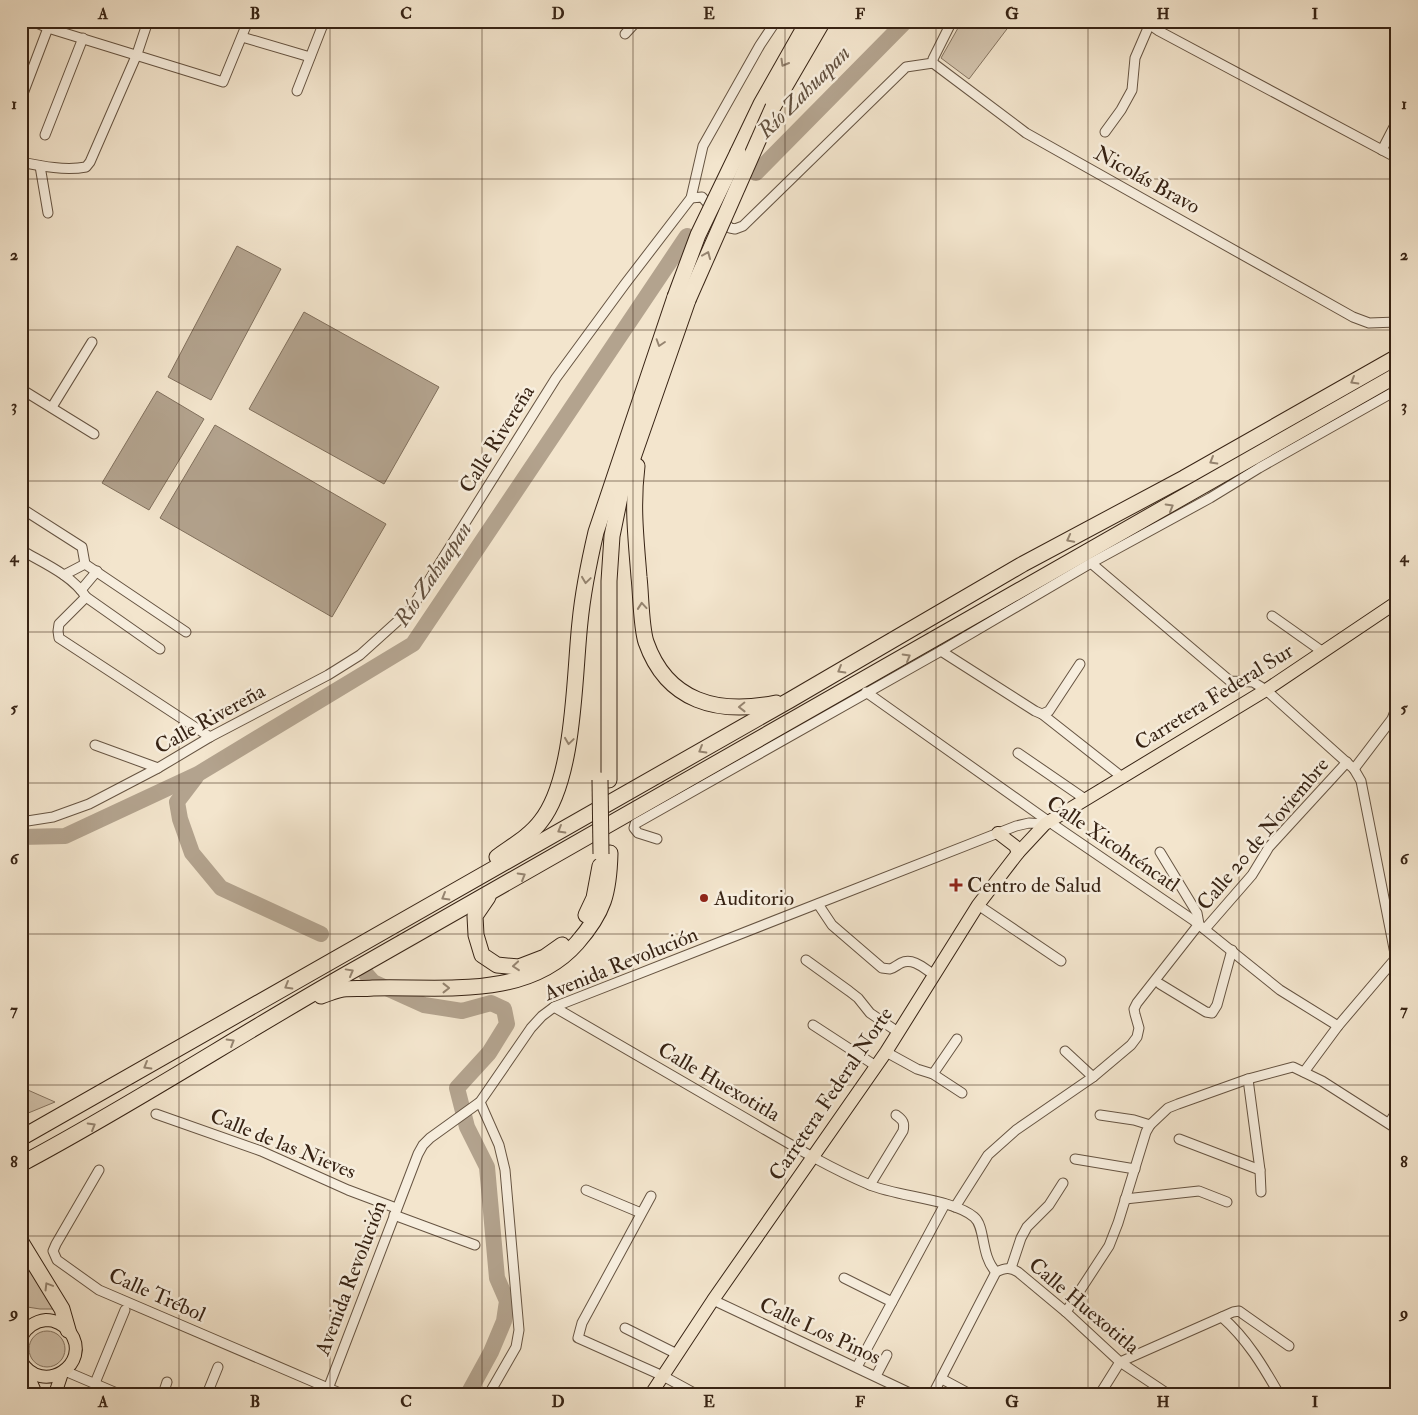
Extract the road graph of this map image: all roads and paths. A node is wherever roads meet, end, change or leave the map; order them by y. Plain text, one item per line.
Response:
1 (32, 21) edge
2 (148, 21) edge
3 (248, 21) edge
4 (327, 21) edge
5 (637, 21) edge
6 (776, 21) edge
7 (808, 21) edge
8 (823, 21) edge
9 (952, 21) edge
10 (1150, 23) edge
11 (48, 28) junction
12 (625, 34) dead end
13 (83, 38) junction
14 (242, 38) junction
15 (137, 54) junction
16 (310, 57) junction
17 (933, 63) junction
18 (297, 91) dead end
19 (21, 99) edge
20 (1397, 121) edge
21 (1104, 132) dead end
22 (45, 135) dead end
23 (1382, 150) junction
24 (1397, 158) edge
25 (21, 162) edge
26 (40, 166) junction
27 (691, 198) junction
28 (48, 212) dead end
29 (682, 298) junction
30 (1397, 322) edge
31 (92, 342) dead end
32 (1397, 357) edge
33 (1397, 375) edge
34 (21, 389) edge
35 (1397, 390) edge
36 (52, 407) junction
37 (642, 430) junction
38 (94, 434) dead end
39 (608, 499) junction
40 (21, 508) edge
41 (21, 550) edge
42 (1091, 563) junction
43 (85, 564) junction
44 (97, 571) junction
45 (64, 575) junction
46 (84, 594) junction
47 (1397, 602) edge
48 (1272, 616) dead end
49 (186, 632) dead end
50 (160, 649) dead end
51 (941, 651) junction
52 (1323, 652) junction
53 (1080, 664) dead end
54 (1266, 690) junction
55 (866, 692) junction
56 (790, 700) junction
57 (1397, 706) edge
58 (1042, 714) junction
59 (1395, 720) edge
60 (210, 737) junction
61 (95, 745) dead end
62 (1018, 753) dead end
63 (1350, 765) junction
64 (158, 768) junction
65 (1122, 776) junction
66 (604, 780) junction
67 (1085, 799) junction
68 (21, 822) edge
69 (1046, 823) junction
70 (998, 833) junction
71 (657, 839) dead end
72 (1160, 852) dead end
73 (1018, 853) junction
74 (606, 854) junction
75 (487, 872) junction
76 (490, 894) junction
77 (818, 904) junction
78 (978, 905) junction
79 (1202, 926) junction
80 (1232, 950) junction
81 (806, 960) dead end
82 (1061, 961) dead end
83 (1396, 962) edge
84 (934, 975) junction
85 (1160, 984) dead end
86 (292, 1004) junction
87 (554, 1006) junction
88 (813, 1025) dead end
89 (1338, 1026) junction
90 (898, 1032) junction
91 (957, 1039) dead end
92 (1065, 1051) dead end
93 (886, 1052) junction
94 (876, 1066) junction
95 (1301, 1070) junction
96 (933, 1074) junction
97 (1093, 1077) junction
98 (1248, 1079) junction
99 (962, 1093) dead end
100 (477, 1104) junction
101 (1397, 1111) edge
102 (156, 1114) dead end
103 (896, 1115) dead end
104 (1100, 1115) dead end
105 (1150, 1125) junction
106 (40, 1126) junction
107 (1393, 1126) edge
108 (21, 1132) edge
109 (21, 1138) edge
110 (1179, 1139) dead end
111 (49, 1149) junction
112 (813, 1157) junction
113 (1075, 1159) dead end
114 (21, 1164) edge
115 (1135, 1169) junction
116 (99, 1170) dead end
117 (1260, 1170) junction
118 (21, 1178) edge
119 (1064, 1184) dead end
120 (870, 1185) junction
121 (586, 1190) dead end
122 (1262, 1192) dead end
123 (651, 1196) dead end
124 (1125, 1199) junction
125 (1227, 1202) dead end
126 (950, 1205) junction
127 (395, 1211) junction
128 (641, 1213) junction
129 (21, 1242) edge
130 (475, 1245) dead end
131 (1011, 1268) junction
132 (996, 1272) junction
133 (844, 1278) dead end
134 (713, 1300) junction
135 (892, 1302) junction
136 (125, 1310) dead end
137 (1066, 1312) junction
138 (21, 1318) edge
139 (1222, 1318) junction
140 (38, 1322) junction
141 (624, 1328) dead end
142 (68, 1330) junction
143 (21, 1337) edge
144 (1289, 1346) dead end
145 (677, 1354) junction
146 (886, 1355) dead end
147 (1120, 1362) junction
148 (23, 1363) edge
149 (218, 1367) dead end
150 (857, 1367) junction
151 (63, 1372) junction
152 (663, 1376) junction
153 (876, 1376) junction
154 (942, 1379) junction
155 (168, 1382) dead end
156 (1397, 1382) edge
157 (95, 1384) junction
158 (327, 1391) edge
159 (967, 1393) edge
160 (36, 1394) edge
161 (55, 1394) edge
162 (120, 1394) edge
163 (163, 1394) edge
164 (207, 1394) edge
165 (342, 1394) edge
166 (489, 1394) edge
167 (651, 1394) edge
168 (696, 1394) edge
169 (912, 1394) edge
170 (934, 1394) edge
171 (1100, 1394) edge
172 (1168, 1394) edge
173 (1279, 1394) edge
174 (1394, 1394) edge

1 - 11 street
2 - 15 street
3 - 14 street
4 - 16 street
5 - 12 street
6 - 27 street
7 -> 29 highway, bridge
29 -> 8 highway, bridge
9 - 17 street
10 - 21 street
10 - 23 street
11 - 13 street
11 - 19 street
13 - 15 street
13 - 22 street
14 - 15 street
14 - 16 street
15 - 26 street
16 - 18 street
17 - 27 street
17 - 30 street, Nicolás Bravo
20 - 23 street
23 - 24 street
25 - 26 street
26 - 28 street
27 - 60 street, Calle Rivereña
29 - 37 highway
29 -> 39 highway
31 - 36 street
32 -> 56 highway
76 -> 33 highway
34 - 36 street
35 - 42 street
36 - 38 street
56 -> 37 highway
37 - 66 highway
39 - 66 highway
39 -> 75 highway
40 - 43 street
41 - 45 street
42 - 51 street
42 - 54 street
43 - 44 street
43 - 45 street
44 - 46 street
44 - 49 street
45 - 46 street
46 - 50 street
46 - 60 street
47 - 52 main road, Carretera Federal Sur
48 - 52 street
51 - 55 street
51 - 58 street
52 - 54 main road, Carretera Federal Sur
53 - 58 street
54 - 63 street
54 - 65 main road, Carretera Federal Sur
55 - 69 street, Calle Xicohténcatl
55 - 71 street
56 -> 75 highway
57 - 59 street, Calle 20 de Noviembre
58 - 65 street
59 - 63 street, Calle 20 de Noviembre
60 - 64 street, Calle Rivereña
61 - 64 street
62 - 67 street
63 - 79 street, Calle 20 de Noviembre
63 - 83 street
64 - 68 street, Calle Rivereña
65 - 67 main road, Carretera Federal Sur
66 - 74 highway
67 - 69 main road, Carretera Federal Sur
69 - 70 street, Avenida Revolución
69 - 73 main road, Carretera Federal Norte
69 - 79 street, Calle Xicohténcatl
70 - 73 main road
70 - 77 street, Avenida Revolución
72 - 79 street
73 - 78 main road, Carretera Federal Norte
74 -> 76 highway
86 -> 74 highway
75 -> 106 highway
86 -> 76 highway
77 - 84 street
77 - 87 street, Avenida Revolución
78 - 82 street
78 - 84 main road, Carretera Federal Norte
79 - 80 street, Calle Xicohténcatl
79 - 97 street, Calle 20 de Noviembre
80 - 85 street
80 - 89 street, Calle Xicohténcatl
81 - 90 street
83 - 89 street
84 - 90 main road, Carretera Federal Norte
111 -> 86 highway
87 - 100 street, Avenida Revolución
87 - 112 street, Calle Huexotitla
88 - 94 street
89 - 95 street
90 - 93 main road, Carretera Federal Norte
91 - 96 street
92 - 97 street
93 - 94 main road, Carretera Federal Norte
93 - 96 street
94 - 112 main road, Carretera Federal Norte
95 - 98 street
95 - 107 street
96 - 99 street
97 - 126 street, Calle 20 de Noviembre
98 - 105 street
98 - 117 street
100 - 127 street, Avenida Revolución
100 - 166 street
101 - 107 street
102 - 127 street, Calle de las Nieves
103 - 120 street
104 - 105 street
105 - 115 street
106 - 108 highway
106 - 109 highway
110 - 117 street
111 - 114 highway
111 - 118 highway
112 - 120 street, Calle Huexotitla
112 - 134 main road, Carretera Federal Norte
113 - 115 street
115 - 124 street
116 - 158 street, Calle Trébol
117 - 122 street
119 - 131 street
120 - 126 street, Calle Huexotitla
121 - 128 street
123 - 128 street
124 - 125 street
124 - 137 street
126 - 132 street, Calle Huexotitla
126 - 135 street, Calle 20 de Noviembre
127 - 130 street, Calle de las Nieves
127 - 158 street, Avenida Revolución
128 - 152 street
142 -> 129 highway
131 - 132 street, Calle Huexotitla
131 - 137 street, Calle Huexotitla
132 - 154 street
133 - 135 street
134 - 145 main road, Carretera Federal Norte
134 - 150 street, Calle Los Pinos
135 - 150 street, Calle 20 de Noviembre
136 - 157 street
137 - 147 street, Calle Huexotitla
138 - 140 main road
139 - 144 street
139 - 147 street
139 - 173 street
140 - 142 main road
140 - 143 main road
141 - 145 street
142 - 151 main road
145 - 152 main road, Carretera Federal Norte
146 - 153 street
147 - 171 street
147 - 172 street, Calle Huexotitla
148 - 151 main road
148 - 160 main road
149 - 164 street
150 - 153 street, Calle Los Pinos
151 - 157 street
151 - 161 main road
152 - 167 main road, Carretera Federal Norte
152 - 168 street
153 - 169 street, Calle Los Pinos
154 - 159 street
154 - 170 street
155 - 163 street
156 - 174 street
157 - 162 street
158 - 165 street, Calle Trébol

